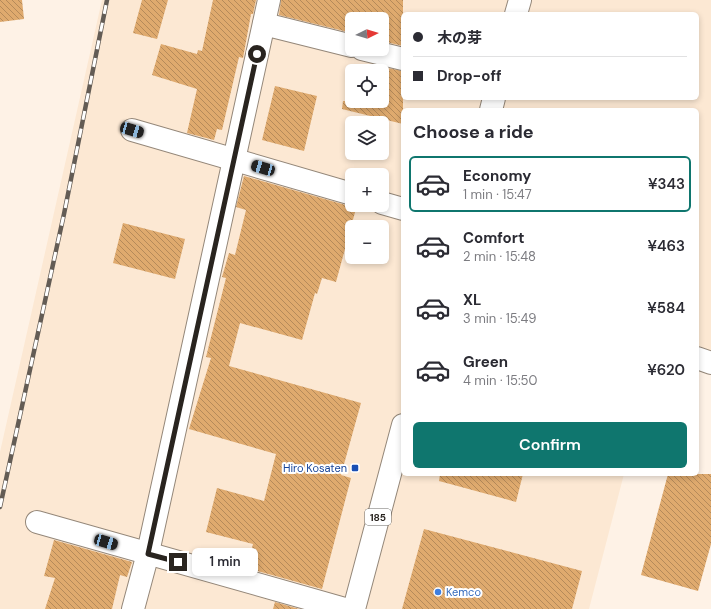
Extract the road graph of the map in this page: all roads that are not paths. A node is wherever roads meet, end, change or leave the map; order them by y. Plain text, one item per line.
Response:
1 (269, 0) edge
2 (520, 0) edge
3 (517, 12) edge
4 (264, 24) junction
5 (345, 44) edge
6 (389, 56) edge
7 (401, 59) edge
8 (132, 130) dead end
9 (234, 160) junction
10 (345, 192) edge
11 (389, 205) edge
12 (401, 208) edge
13 (699, 359) edge
14 (711, 363) edge
15 (401, 433) edge
16 (37, 522) dead end
17 (148, 554) junction
18 (133, 609) edge
19 (345, 609) edge
20 (354, 609) edge

1 - 4 main road
2 - 3 main road
4 - 5 main road
4 - 9 main road
6 - 7 main road
8 - 9 main road
9 - 10 main road
9 - 17 main road
11 - 12 main road
13 - 14 main road
15 - 20 main road, 185
16 - 17 main road
17 - 18 main road
17 - 19 main road

